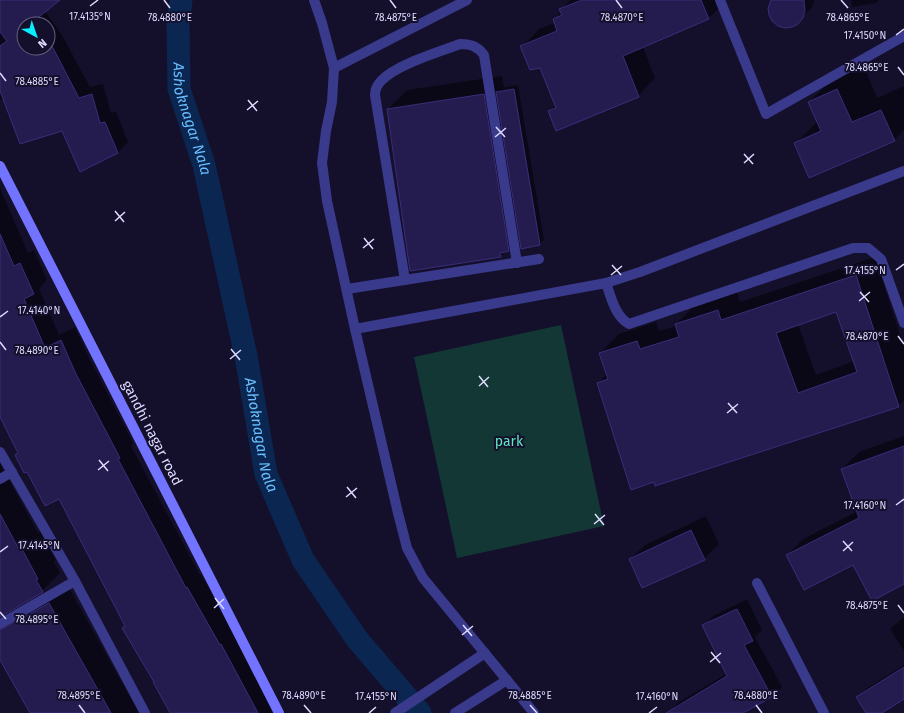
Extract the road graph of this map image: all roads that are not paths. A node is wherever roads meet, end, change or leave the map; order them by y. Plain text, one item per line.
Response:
1 (314, 0) edge
2 (467, 0) edge
3 (720, 0) edge
4 (904, 36) edge
5 (334, 68) junction
6 (0, 166) edge
7 (904, 172) edge
8 (539, 259) dead end
9 (517, 263) junction
10 (405, 280) junction
11 (606, 282) junction
12 (347, 289) junction
13 (904, 322) edge
14 (355, 329) junction
15 (0, 452) edge
16 (12, 472) junction
17 (0, 479) edge
18 (75, 581) junction
19 (758, 583) dead end
20 (0, 624) edge
21 (485, 653) junction
22 (507, 680) junction
23 (145, 713) edge
24 (279, 713) edge
25 (395, 713) edge
26 (455, 713) edge
27 (534, 713) edge
28 (824, 713) edge

1 - 5 street
2 - 5 street
3 - 4 street
5 - 12 street
6 - 24 main road, gandhi nagar road
7 - 11 street
8 - 9 street
9 - 10 street
9 - 10 street
10 - 12 street
11 - 13 street
11 - 14 street
12 - 14 street
14 - 21 street
15 - 16 street
16 - 17 street
16 - 18 street
18 - 20 street
18 - 23 street
19 - 28 street
21 - 22 street
21 - 25 street
22 - 26 street
22 - 27 street

